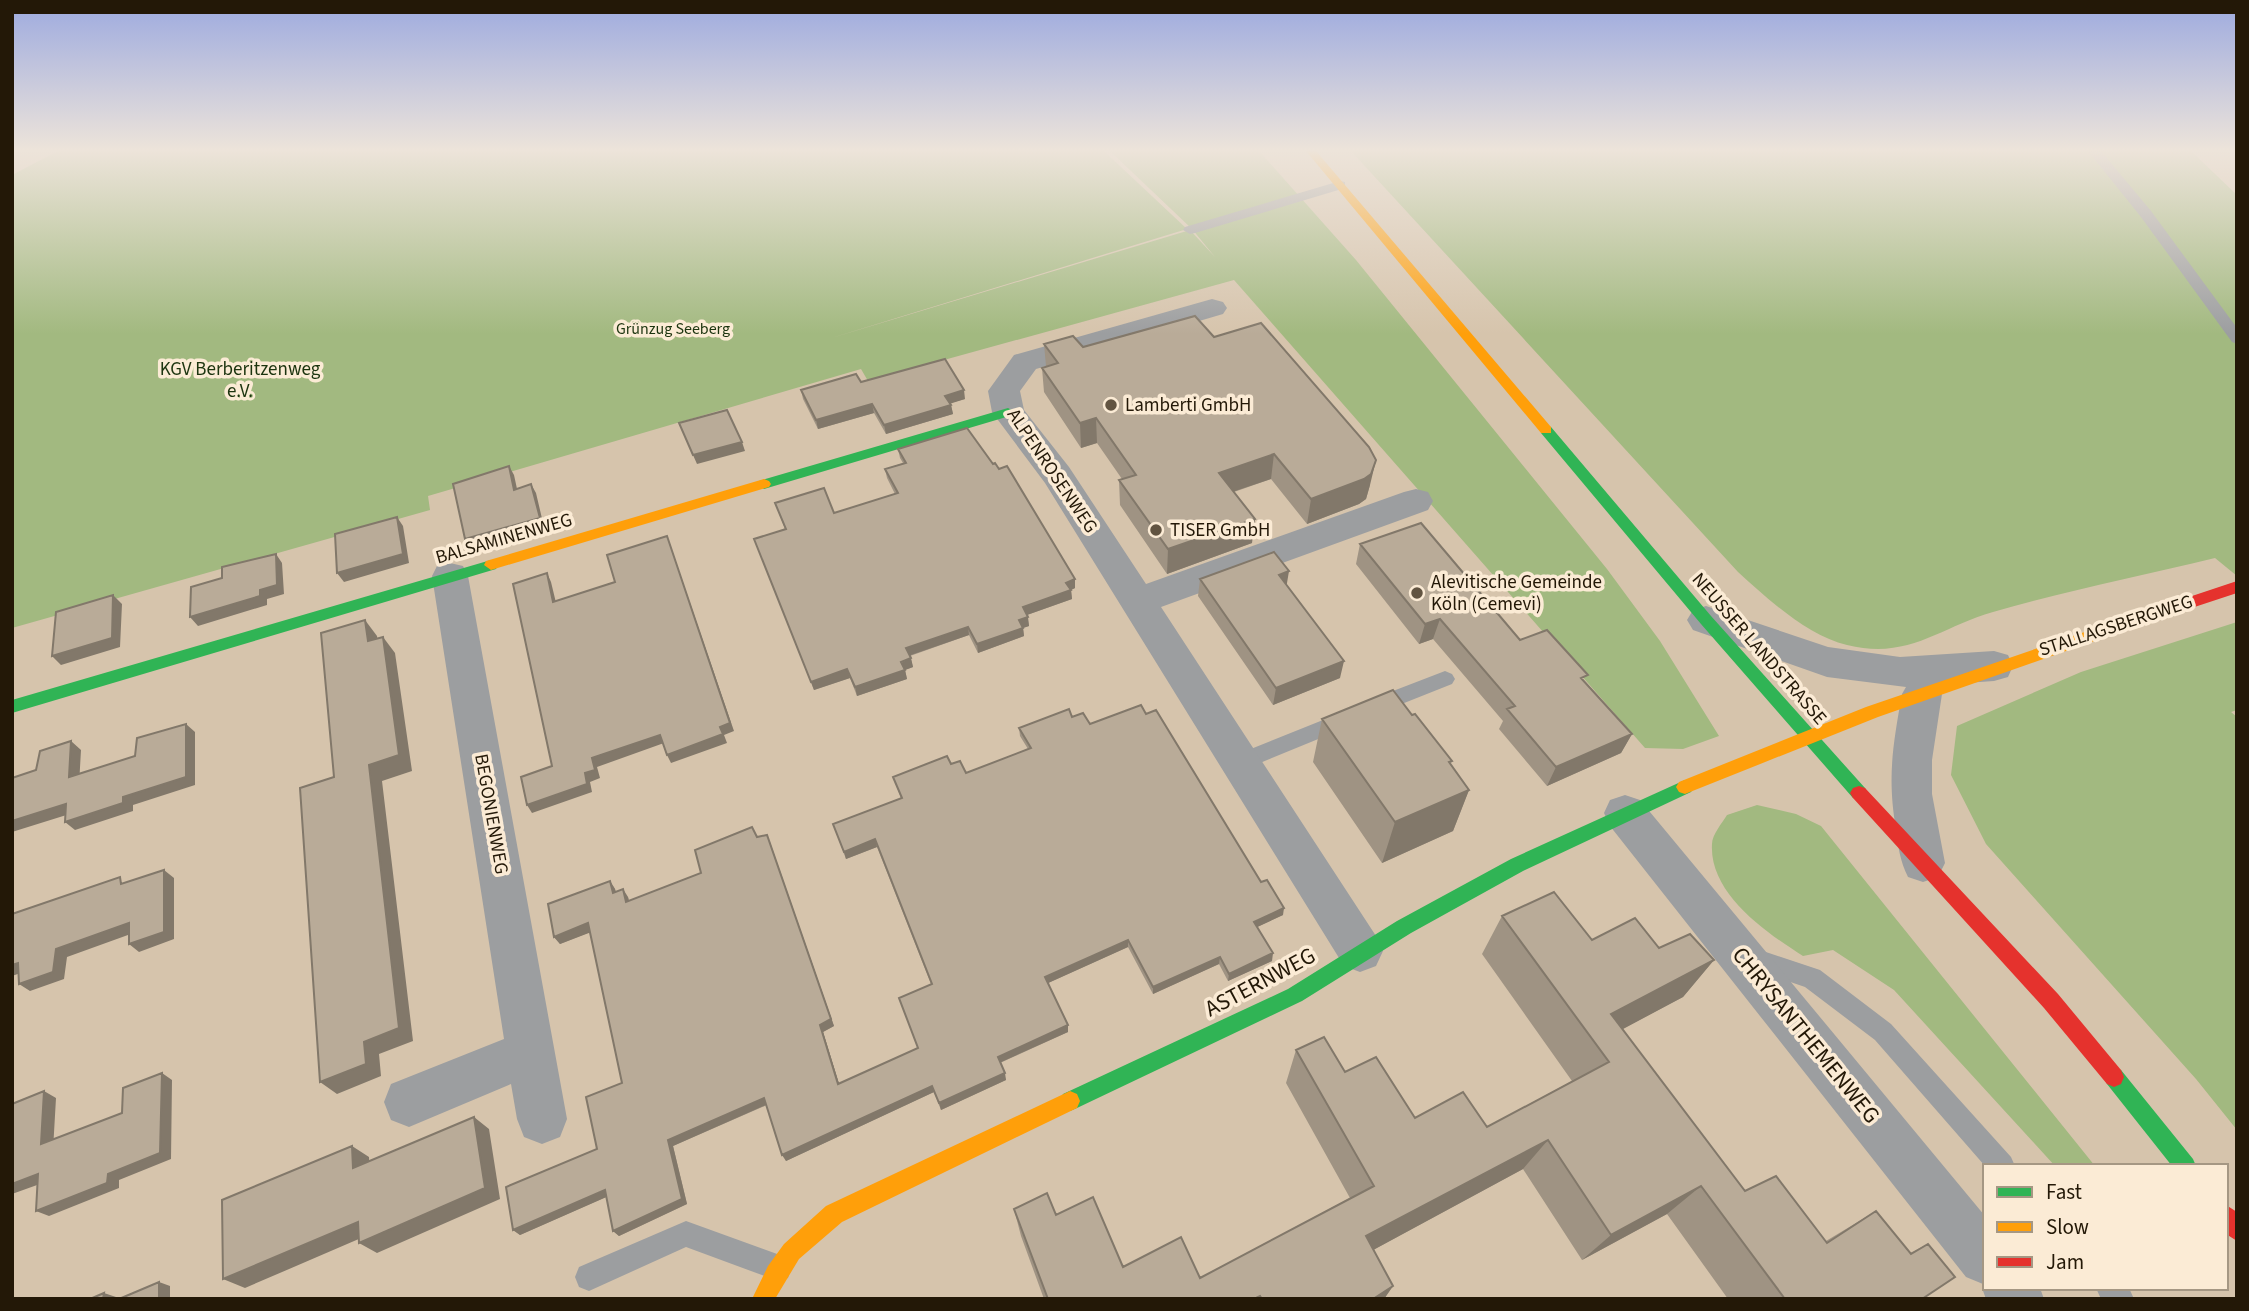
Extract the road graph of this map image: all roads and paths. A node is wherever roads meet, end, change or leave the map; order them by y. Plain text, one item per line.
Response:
1 (1249, 212) edge
2 (1363, 212) edge
3 (2144, 212) edge
4 (1190, 230) dead end
5 (1212, 308) dead end
6 (2237, 339) edge
7 (1008, 412) junction
8 (1416, 500) dead end
9 (450, 576) junction
10 (2237, 587) edge
11 (1138, 601) junction
12 (1706, 621) junction
13 (1994, 666) junction
14 (1445, 679) dead end
15 (1922, 694) junction
16 (12, 707) edge
17 (1807, 736) junction
18 (1238, 763) junction
19 (1625, 813) junction
20 (1923, 863) junction
21 (1360, 951) junction
22 (1740, 954) junction
23 (531, 1052) junction
24 (409, 1102) dead end
25 (542, 1119) dead end
26 (2000, 1164) edge
27 (2184, 1164) edge
28 (1983, 1256) edge
29 (778, 1268) junction
30 (589, 1277) dead end
31 (763, 1299) edge

1 - 4 lane
2 - 12 street, NEUSSER LANDSTRASSE
3 - 6 lane
5 - 7 street, ALPENROSENWEG
7 - 9 street, BALSAMINENWEG
7 - 11 street, ALPENROSENWEG
8 - 11 street
9 - 16 street, BALSAMINENWEG
9 - 23 street, BEGONIENWEG
10 - 13 street, STALLAGSBERGWEG
11 - 18 street, ALPENROSENWEG
12 - 13 street, STALLAGSBERGWEG
12 - 17 street, NEUSSER LANDSTRASSE
13 - 15 street, STALLAGSBERGWEG
14 - 18 lane
15 - 17 street, STALLAGSBERGWEG
15 - 20 street
17 - 19 street, ASTERNWEG
17 - 20 street, NEUSSER LANDSTRASSE
18 - 21 street, ALPENROSENWEG
19 - 21 street, ASTERNWEG
19 - 22 street, CHRYSANTHEMENWEG
20 - 27 street, NEUSSER LANDSTRASSE
21 - 29 street, ASTERNWEG
22 - 26 lane
22 - 28 street, CHRYSANTHEMENWEG
23 - 24 street
23 - 25 street, BEGONIENWEG
29 - 30 lane
29 - 31 street, ASTERNWEG

